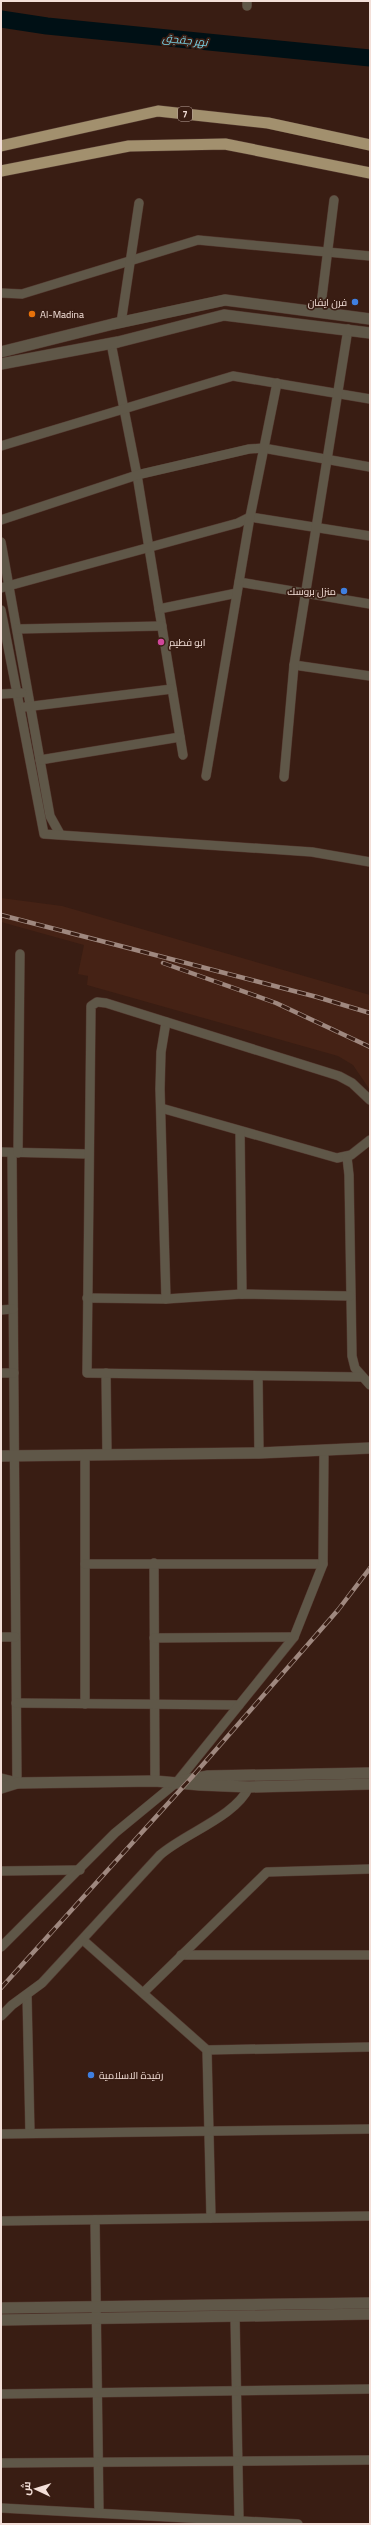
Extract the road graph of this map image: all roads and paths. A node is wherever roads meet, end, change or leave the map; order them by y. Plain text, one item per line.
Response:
1 (370, 145) edge
2 (1, 146) edge
3 (1, 170) edge
4 (370, 173) edge
5 (334, 200) dead end
6 (139, 203) dead end
7 (327, 251) junction
8 (370, 256) edge
9 (128, 263) junction
10 (1, 293) edge
11 (320, 313) junction
12 (370, 319) edge
13 (121, 323) junction
14 (348, 329) junction
15 (370, 333) edge
16 (111, 343) junction
17 (1, 352) edge
18 (1, 364) edge
19 (276, 383) junction
20 (338, 394) junction
21 (370, 400) edge
22 (125, 408) junction
23 (1, 446) edge
24 (263, 448) junction
25 (328, 459) junction
26 (370, 467) edge
27 (137, 475) junction
28 (250, 517) junction
29 (1, 520) edge
30 (317, 528) junction
31 (370, 536) edge
32 (1, 542) edge
33 (148, 547) junction
34 (239, 582) junction
35 (5, 587) edge
36 (237, 592) junction
37 (306, 594) junction
38 (370, 604) edge
39 (159, 609) junction
40 (1, 610) edge
41 (162, 626) junction
42 (17, 629) junction
43 (294, 665) junction
44 (370, 676) edge
45 (172, 689) junction
46 (28, 692) junction
47 (17, 693) junction
48 (1, 694) edge
49 (31, 706) junction
50 (20, 708) junction
51 (180, 737) junction
52 (183, 755) dead end
53 (40, 760) junction
54 (206, 776) dead end
55 (284, 778) dead end
56 (60, 834) junction
57 (370, 862) edge
58 (20, 954) dead end
59 (166, 1022) junction
60 (370, 1100) edge
61 (161, 1108) junction
62 (240, 1131) junction
63 (370, 1140) edge
64 (1, 1152) edge
65 (15, 1153) junction
66 (88, 1154) junction
67 (347, 1157) junction
68 (242, 1294) junction
69 (350, 1296) junction
70 (87, 1298) junction
71 (166, 1299) junction
72 (13, 1309) junction
73 (1, 1310) edge
74 (1, 1373) edge
75 (14, 1373) junction
76 (106, 1373) junction
77 (258, 1377) junction
78 (361, 1377) junction
79 (370, 1385) edge
80 (370, 1448) edge
81 (324, 1450) junction
82 (259, 1454) junction
83 (107, 1455) junction
84 (1, 1456) edge
85 (15, 1456) junction
86 (85, 1456) junction
87 (154, 1563) junction
88 (85, 1564) junction
89 (323, 1564) junction
90 (294, 1637) junction
91 (1, 1638) edge
92 (15, 1638) junction
93 (154, 1638) junction
94 (16, 1703) junction
95 (85, 1704) junction
96 (155, 1705) junction
97 (239, 1705) junction
98 (370, 1773) edge
99 (1, 1778) edge
100 (155, 1781) junction
101 (177, 1782) junction
102 (17, 1783) junction
103 (370, 1784) edge
104 (248, 1786) junction
105 (1, 1788) edge
106 (370, 1869) edge
107 (80, 1870) junction
108 (1, 1871) edge
109 (83, 1940) junction
110 (1, 1947) edge
111 (182, 1955) junction
112 (370, 1955) edge
113 (144, 1992) junction
114 (27, 1995) junction
115 (1, 2016) edge
116 (370, 2047) edge
117 (207, 2050) junction
118 (370, 2129) edge
119 (209, 2131) junction
120 (1, 2134) edge
121 (30, 2134) junction
122 (370, 2216) edge
123 (211, 2218) junction
124 (95, 2220) junction
125 (1, 2221) edge
126 (370, 2303) edge
127 (96, 2307) junction
128 (1, 2308) edge
129 (370, 2314) edge
130 (235, 2317) junction
131 (96, 2318) junction
132 (1, 2320) edge
133 (370, 2389) edge
134 (237, 2391) junction
135 (97, 2393) junction
136 (1, 2394) edge
137 (370, 2460) edge
138 (238, 2461) junction
139 (98, 2462) junction
140 (1, 2463) edge
141 (1, 2508) edge
142 (99, 2513) junction
143 (239, 2520) junction
144 (298, 2524) edge

1 - 2 highway, 7
3 - 4 highway
5 - 7 street
6 - 9 street
7 - 8 street
7 - 9 street
7 - 11 street
9 - 10 street
9 - 13 street
11 - 12 street
11 - 13 street
13 - 17 street
14 - 15 street
14 - 16 street
14 - 20 street
16 - 18 street
16 - 22 street
19 - 20 street
19 - 22 street
19 - 24 street
20 - 21 street
20 - 25 street
22 - 23 street
22 - 27 street
24 - 25 street
24 - 27 street
24 - 28 street
25 - 26 street
25 - 30 street
27 - 29 street
27 - 33 street
28 - 30 street
28 - 33 street
28 - 34 street
30 - 31 street
30 - 37 street
32 - 35 street
33 - 35 street
33 - 39 street
34 - 36 street
34 - 37 street
35 - 42 street
36 - 39 street
36 - 54 street
37 - 38 street
37 - 43 street
39 - 41 street
40 - 47 street
41 - 42 street
41 - 45 street
42 - 46 street
43 - 44 street
43 - 55 street
45 - 49 street
45 - 51 street
46 - 47 street
46 - 49 street
47 - 48 street
47 - 50 street
49 - 50 street
49 - 53 street
50 - 56 street
51 - 52 street
51 - 53 street
53 - 56 street
56 - 57 street
58 - 65 street
59 - 60 street
59 - 61 street
59 - 66 street
61 - 62 street
61 - 71 street
62 - 67 street
62 - 68 street
63 - 67 street
64 - 65 street
65 - 66 street
65 - 72 street
66 - 70 street
67 - 69 street
68 - 69 street
68 - 71 street
69 - 78 street
70 - 71 street
70 - 76 street
72 - 73 street
72 - 75 street
74 - 75 street
75 - 85 street
76 - 77 street
76 - 83 street
77 - 78 street
77 - 82 street
78 - 79 street
80 - 81 street
81 - 82 street
81 - 89 street
82 - 83 street
83 - 86 street
84 - 85 street
85 - 86 street
85 - 92 street
86 - 88 street
87 - 88 street
87 - 89 street
87 - 93 street
88 - 95 street
89 - 90 street
90 - 93 street
90 - 97 street
91 - 92 street
92 - 94 street
93 - 96 street
94 - 95 street
94 - 102 street
95 - 96 street
96 - 97 street
96 - 100 street
97 - 101 street
98 - 101 street
99 - 102 street
100 - 101 street
100 - 102 street
101 - 104 street
101 - 107 street
102 - 105 street
103 - 104 street
104 - 109 street
106 - 111 street
107 - 108 street
107 - 110 street
109 - 113 street
109 - 114 street
111 - 112 street
111 - 113 street
113 - 117 street
114 - 115 street
114 - 121 street
116 - 117 street
117 - 119 street
118 - 119 street
119 - 121 street
119 - 123 street
120 - 121 street
122 - 123 street
123 - 124 street
124 - 125 street
124 - 127 street
126 - 127 street
127 - 128 street
127 - 131 street
129 - 130 street
130 - 131 street
130 - 134 street
131 - 132 street
131 - 135 street
133 - 134 street
134 - 135 street
134 - 138 street
135 - 136 street
135 - 139 street
137 - 138 street
138 - 139 street
138 - 143 street
139 - 140 street
139 - 142 street
141 - 142 street
142 - 143 street
143 - 144 street

